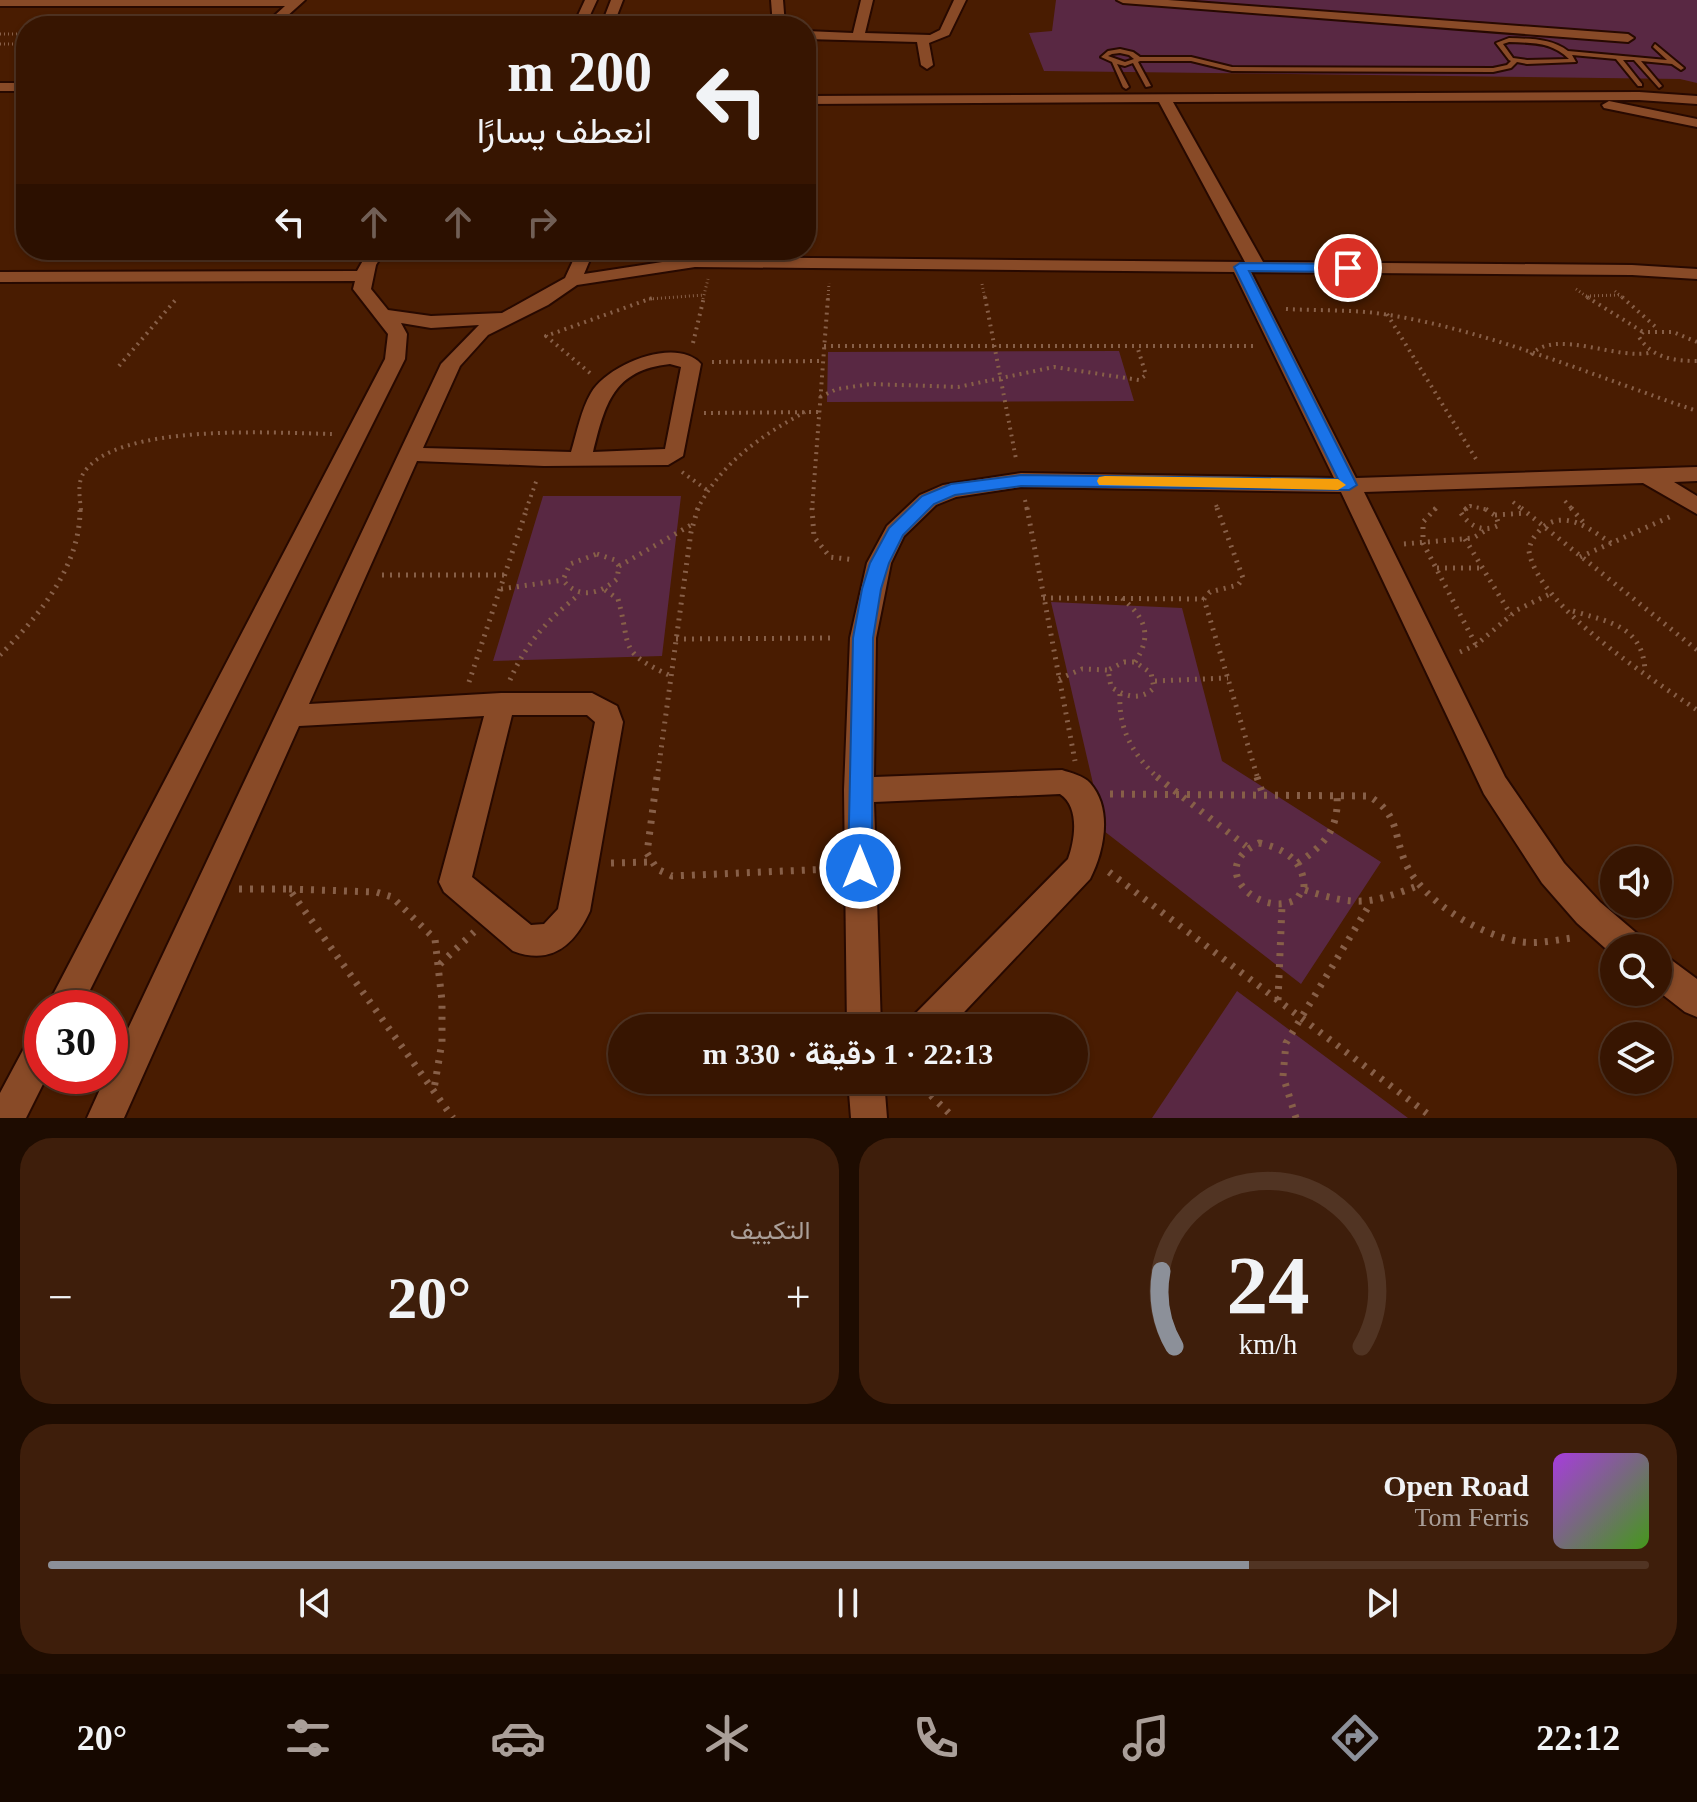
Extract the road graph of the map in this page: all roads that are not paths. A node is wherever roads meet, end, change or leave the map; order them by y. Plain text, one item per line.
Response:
1 (867, 0) edge
2 (960, 0) edge
3 (1123, 0) edge
4 (298, 2) edge
5 (0, 3) edge
6 (281, 16) edge
7 (816, 35) edge
8 (858, 37) junction
9 (1628, 38) dead end
10 (922, 39) junction
11 (1655, 46) dead end
12 (1568, 53) junction
13 (1618, 57) junction
14 (1636, 59) junction
15 (1137, 60) junction
16 (1515, 61) junction
17 (1674, 62) junction
18 (1114, 63) junction
19 (927, 65) dead end
20 (1681, 68) dead end
21 (1640, 85) junction
22 (1148, 86) junction
23 (1659, 86) junction
24 (816, 87) edge
25 (1126, 87) junction
26 (1697, 89) edge
27 (1579, 96) junction
28 (1163, 97) junction
29 (816, 100) edge
30 (1697, 100) edge
31 (1697, 123) edge
32 (372, 260) edge
33 (581, 260) edge
34 (693, 260) edge
35 (703, 262) junction
36 (1249, 267) junction
37 (1697, 274) edge
38 (364, 276) junction
39 (0, 277) edge
40 (25, 277) junction
41 (572, 281) junction
42 (0, 292) edge
43 (386, 315) junction
44 (509, 317) junction
45 (408, 454) junction
46 (580, 459) junction
47 (1697, 474) edge
48 (1647, 476) junction
49 (1349, 485) junction
50 (1697, 506) edge
51 (501, 704) junction
52 (289, 716) junction
53 (859, 790) junction
54 (1613, 934) edge
55 (1672, 981) edge
56 (72, 990) edge
57 (1697, 1000) edge
58 (864, 1014) edge
59 (939, 1014) edge
60 (24, 1084) edge
61 (867, 1094) edge
62 (7, 1118) edge
63 (105, 1118) edge
64 (869, 1118) edge

1 - 8 street
2 - 10 street
3 - 9 street
4 - 5 street
4 - 6 street
7 - 8 street
8 - 10 street
10 - 19 street
11 - 17 lane
12 - 13 lane
12 - 16 lane
12 - 16 lane
13 - 14 lane
13 - 21 lane
14 - 17 lane
14 - 23 lane
15 - 16 lane
15 - 18 lane
15 - 18 lane
15 - 22 lane
17 - 20 lane
18 - 25 lane
21 - 22 street
21 - 23 street
22 - 25 street
23 - 26 street
24 - 25 street
27 - 28 street
27 - 30 street
27 - 31 street
28 - 29 street
28 - 36 street
32 - 38 street
33 - 41 street
34 - 35 street
35 - 36 street
35 - 41 street
36 - 37 street
36 - 49 street
38 - 40 street
38 - 43 street
39 - 40 street
40 - 42 street
41 - 44 street
43 - 44 street
43 - 56 street
44 - 45 street
45 - 46 street
45 - 52 street
46 - 46 street
47 - 48 street
48 - 49 street
48 - 50 street
49 - 53 street
49 - 54 street
51 - 51 street
51 - 52 street
52 - 63 street
53 - 58 street
53 - 59 street
55 - 57 street
60 - 62 street
61 - 64 street

